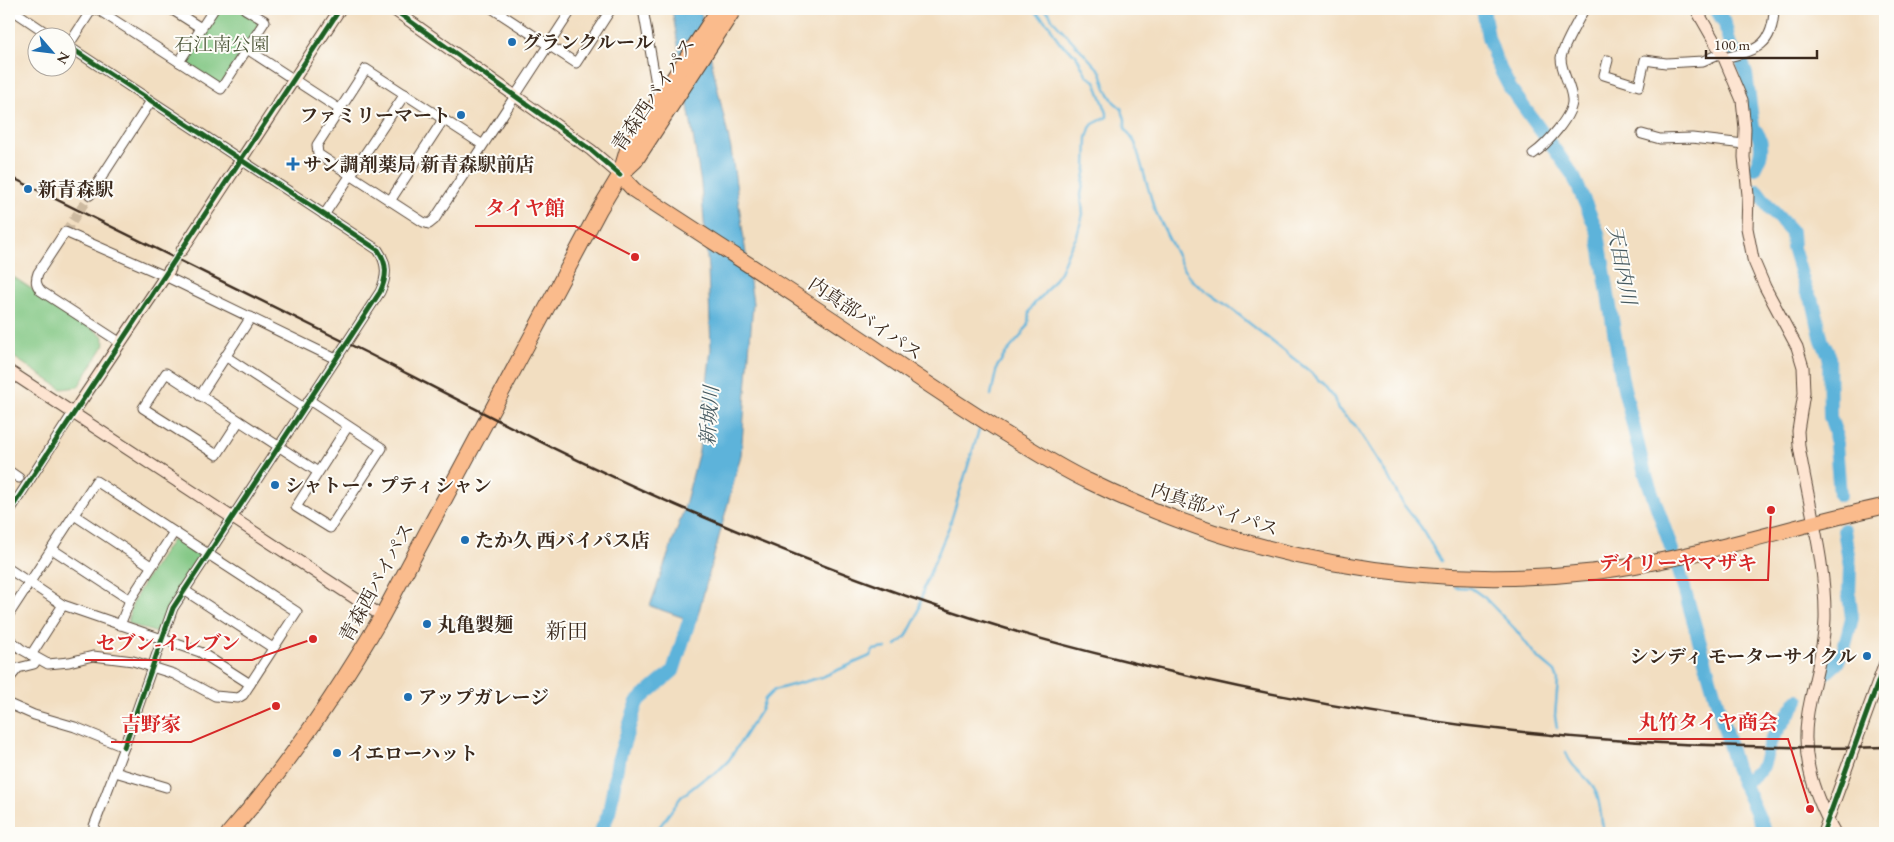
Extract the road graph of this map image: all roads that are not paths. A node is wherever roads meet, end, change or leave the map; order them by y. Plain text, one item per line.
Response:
1 (11, 9) edge
2 (92, 9) edge
3 (97, 9) edge
4 (172, 9) edge
5 (214, 9) edge
6 (245, 9) edge
7 (340, 9) edge
8 (393, 9) edge
9 (493, 9) edge
10 (511, 9) edge
11 (572, 9) edge
12 (611, 9) edge
13 (643, 9) edge
14 (734, 9) edge
15 (1584, 9) edge
16 (1696, 9) edge
17 (1774, 9) edge
18 (717, 12) edge
19 (506, 17) junction
20 (39, 28) edge
21 (201, 28) junction
22 (78, 31) edge
23 (548, 45) junction
24 (247, 50) junction
25 (78, 53) edge
26 (1731, 55) junction
27 (1608, 60) dead end
28 (179, 62) junction
29 (294, 79) junction
30 (404, 94) junction
31 (515, 97) junction
32 (151, 101) junction
33 (662, 104) junction
34 (339, 109) junction
35 (443, 120) junction
36 (1642, 134) dead end
37 (1744, 144) junction
38 (483, 145) junction
39 (1533, 154) dead end
40 (241, 159) junction
41 (620, 175) junction
42 (351, 176) junction
43 (90, 195) tunnel mouth
44 (390, 201) junction
45 (324, 214) junction
46 (182, 250) tunnel mouth
47 (168, 273) junction
48 (251, 316) junction
49 (121, 343) junction
50 (225, 356) junction
51 (336, 359) junction
52 (9, 371) edge
53 (200, 396) junction
54 (307, 404) junction
55 (73, 413) junction
56 (239, 421) junction
57 (348, 426) junction
58 (278, 446) junction
59 (9, 471) edge
60 (318, 472) junction
61 (19, 478) dead end
62 (1885, 506) edge
63 (9, 512) edge
64 (74, 515) junction
65 (232, 517) junction
66 (1814, 523) junction
67 (174, 532) junction
68 (52, 549) junction
69 (208, 554) junction
70 (152, 566) junction
71 (9, 569) edge
72 (29, 582) junction
73 (184, 590) junction
74 (130, 600) junction
75 (63, 604) junction
76 (9, 614) edge
77 (382, 616) junction
78 (120, 625) junction
79 (9, 639) edge
80 (162, 639) junction
81 (273, 648) junction
82 (34, 657) junction
83 (1885, 663) edge
84 (153, 667) junction
85 (9, 679) edge
86 (250, 684) junction
87 (9, 704) edge
88 (124, 747) junction
89 (114, 772) junction
90 (166, 787) dead end
91 (1827, 820) junction
92 (94, 833) edge
93 (229, 833) edge
94 (1823, 833) edge
95 (1835, 833) edge

1 - 20 street
2 - 22 street
3 - 28 street
4 - 21 street
5 - 21 street
6 - 24 street
7 - 29 street
8 - 31 street
9 - 19 street
10 - 19 street
11 - 23 street
12 - 23 street
13 - 33 street
14 - 33 highway, 青森西バイパス
15 - 39 street
16 - 26 street
17 - 26 street
18 - 33 highway, 青森西バイパス
19 - 23 street
21 - 28 street
23 - 31 street
24 - 28 street
24 - 29 street
25 - 32 street
26 - 27 street
26 - 37 street
29 - 34 street
29 - 40 street
30 - 34 street
30 - 35 street
30 - 42 street
31 - 38 street
31 - 41 street
32 - 40 street
32 - 43 street
33 - 41 highway, 青森西バイパス
34 - 42 street
35 - 38 street
35 - 44 street
36 - 37 street
37 - 66 street
38 - 44 street
40 - 45 street
40 - 46 street
41 - 66 highway, 内真部バイパス
41 - 77 highway, 青森西バイパス
42 - 44 street
42 - 45 street
45 - 51 street
47 - 48 street
47 - 49 street
47 - 49 street
48 - 50 street
48 - 51 street
49 - 55 street
50 - 53 street
50 - 54 street
51 - 54 street
52 - 55 street
53 - 56 street
53 - 56 street
54 - 57 street
54 - 58 street
55 - 63 street
55 - 65 street
56 - 58 street
57 - 60 street
57 - 60 street
58 - 60 street
58 - 65 street
59 - 61 street
62 - 66 highway, 内真部バイパス
64 - 67 street
64 - 68 street
64 - 70 street
65 - 69 street
65 - 77 street
66 - 91 street
67 - 69 street
67 - 70 street
68 - 72 street
68 - 74 street
69 - 73 street
69 - 81 street
70 - 74 street
71 - 72 street
72 - 75 street
72 - 76 street
73 - 80 street
73 - 81 street
74 - 78 street
75 - 78 street
75 - 82 street
77 - 93 highway, 青森西バイパス
78 - 80 street
79 - 82 street
80 - 84 street
80 - 86 street
81 - 86 street
82 - 84 street
82 - 85 street
83 - 91 street
84 - 86 street
84 - 88 street
87 - 88 street
88 - 89 street
89 - 90 street
89 - 92 street
91 - 94 street
91 - 95 street

